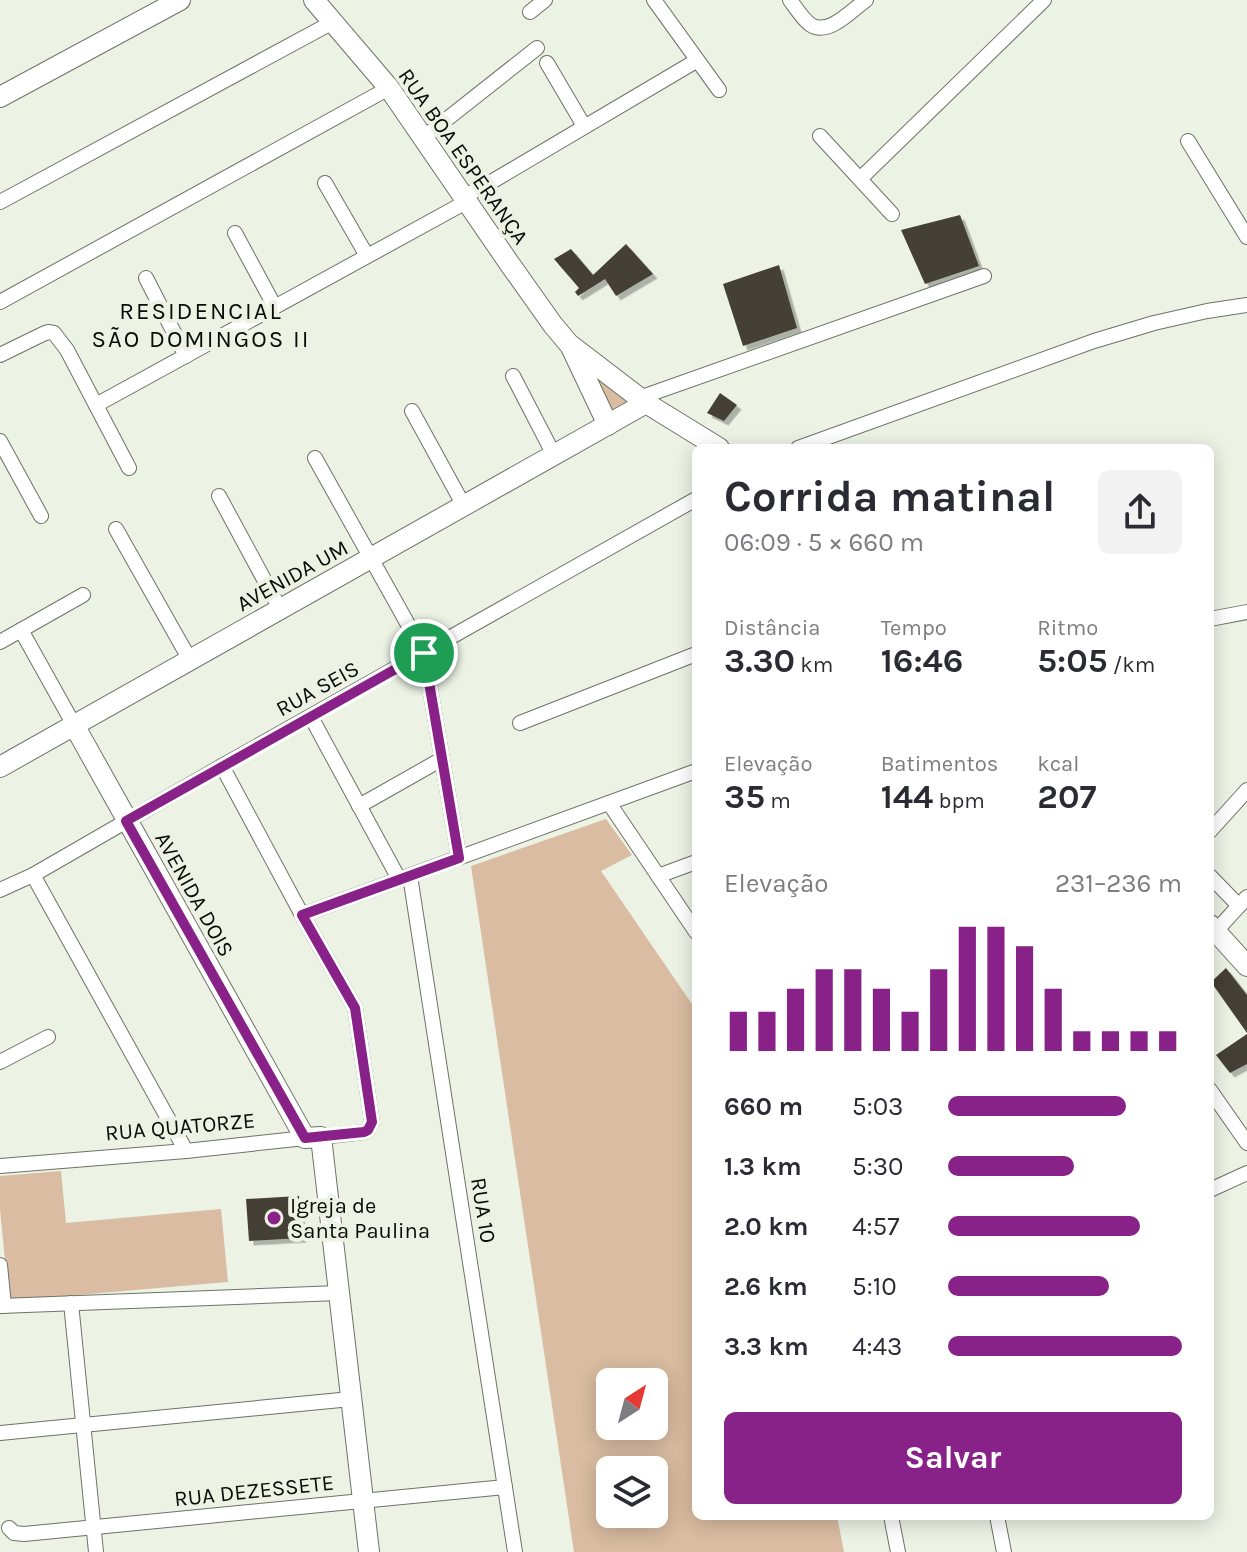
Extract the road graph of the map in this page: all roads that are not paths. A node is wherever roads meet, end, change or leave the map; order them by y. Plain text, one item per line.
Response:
1 (180, 0) edge
2 (545, 0) edge
3 (654, 0) edge
4 (790, 0) edge
5 (866, 0) edge
6 (1044, 0) edge
7 (328, 9) edge
8 (530, 12) dead end
9 (537, 48) dead end
10 (696, 61) junction
11 (547, 63) dead end
12 (389, 88) junction
13 (719, 90) dead end
14 (0, 97) edge
15 (584, 126) junction
16 (820, 136) dead end
17 (423, 138) junction
18 (1188, 141) dead end
19 (860, 179) junction
20 (325, 183) dead end
21 (464, 199) junction
22 (0, 202) edge
23 (892, 214) dead end
24 (235, 233) dead end
25 (1247, 237) edge
26 (367, 256) junction
27 (984, 276) dead end
28 (146, 278) dead end
29 (0, 302) edge
30 (1247, 305) edge
31 (275, 307) junction
32 (569, 344) junction
33 (0, 355) edge
34 (186, 356) junction
35 (513, 376) dead end
36 (642, 401) junction
37 (96, 405) junction
38 (412, 411) dead end
39 (608, 425) junction
40 (0, 441) edge
41 (712, 444) edge
42 (809, 444) edge
43 (554, 455) junction
44 (315, 458) dead end
45 (129, 468) dead end
46 (219, 496) dead end
47 (692, 501) edge
48 (464, 506) junction
49 (41, 516) dead end
50 (116, 529) dead end
51 (371, 558) junction
52 (83, 595) dead end
53 (280, 609) junction
54 (1247, 612) edge
55 (1214, 618) edge
56 (21, 630) junction
57 (0, 642) edge
58 (424, 653) junction
59 (692, 656) edge
60 (190, 660) junction
61 (311, 717) junction
62 (520, 723) dead end
63 (74, 725) junction
64 (442, 759) junction
65 (222, 766) junction
66 (0, 767) edge
67 (692, 772) edge
68 (1247, 790) edge
69 (609, 803) junction
70 (359, 806) junction
71 (126, 821) junction
72 (1214, 827) edge
73 (459, 858) junction
74 (692, 863) edge
75 (33, 875) junction
76 (658, 876) junction
77 (405, 878) junction
78 (1214, 879) edge
79 (0, 890) edge
80 (1243, 901) edge
81 (302, 915) junction
82 (692, 926) edge
83 (1214, 927) edge
84 (1214, 929) edge
85 (1247, 966) edge
86 (48, 1037) dead end
87 (0, 1062) edge
88 (1214, 1096) edge
89 (313, 1137) junction
90 (1247, 1143) edge
91 (186, 1151) junction
92 (0, 1166) edge
93 (1247, 1173) edge
94 (1214, 1188) edge
95 (0, 1265) edge
96 (339, 1293) junction
97 (71, 1303) junction
98 (2, 1306) edge
99 (351, 1399) junction
100 (83, 1425) junction
101 (0, 1433) edge
102 (505, 1487) junction
103 (363, 1502) junction
104 (892, 1520) edge
105 (998, 1520) edge
106 (9, 1528) dead end
107 (93, 1528) junction
108 (96, 1552) edge
109 (369, 1552) edge
110 (515, 1552) edge
111 (898, 1552) edge
112 (1004, 1552) edge

1 - 14 street
2 - 8 street
3 - 10 street
4 - 5 street
6 - 19 street
7 - 12 street, RUA BOA ESPERANÇA
7 - 22 street
9 - 17 street
10 - 13 street
10 - 15 street
11 - 15 street
12 - 17 street, RUA BOA ESPERANÇA
12 - 29 street
15 - 21 street
16 - 19 street
17 - 21 street, RUA BOA ESPERANÇA
18 - 25 street
19 - 23 street
20 - 26 street
21 - 26 street
21 - 32 street, RUA BOA ESPERANÇA
24 - 31 street
26 - 31 street
27 - 36 street
28 - 34 street
30 - 42 street
31 - 34 street
32 - 36 street
32 - 39 street
33 - 37 street
34 - 37 street
35 - 43 street
36 - 39 street, AVENIDA UM
36 - 41 street
37 - 45 street
38 - 48 street
39 - 43 street, AVENIDA UM
40 - 49 street
43 - 48 street, AVENIDA UM
44 - 51 street
46 - 53 street
47 - 58 street, RUA SEIS
48 - 51 street, AVENIDA UM
50 - 60 street
51 - 53 street, AVENIDA UM
51 - 58 street
52 - 56 street
53 - 60 street, AVENIDA UM
54 - 55 street
56 - 57 street
56 - 63 street, AVENIDA DOIS
58 - 61 street, RUA SEIS
58 - 64 street
59 - 62 street
60 - 63 street, AVENIDA UM
61 - 65 street, RUA SEIS
61 - 70 street, RUA 10
63 - 66 street, AVENIDA UM
63 - 71 street, AVENIDA DOIS
64 - 70 street
64 - 73 street
65 - 71 street, RUA SEIS
65 - 81 street
67 - 69 street
68 - 72 street
69 - 73 street
69 - 76 street
70 - 77 street, RUA 10
71 - 75 street, RUA SEIS
71 - 89 street, AVENIDA DOIS
73 - 77 street
74 - 76 street
75 - 79 street, RUA SEIS
75 - 91 street
76 - 82 street
77 - 81 street
77 - 102 street, RUA 10
78 - 80 street
80 - 83 street
81 - 89 street, RUA QUATORZE
84 - 85 street
86 - 87 street
88 - 90 street
89 - 91 street, RUA QUATORZE
89 - 96 street, AVENIDA DOIS
91 - 92 street, RUA QUATORZE
93 - 94 street
95 - 98 street
96 - 97 street
96 - 99 street, AVENIDA DOIS
97 - 98 street
97 - 100 street
99 - 100 street
99 - 103 street, AVENIDA DOIS
100 - 101 street
100 - 107 street
102 - 103 street, RUA DEZESSETE
102 - 110 street, RUA 10
103 - 107 street, RUA DEZESSETE
103 - 109 street, AVENIDA DOIS
104 - 111 street
105 - 112 street
106 - 107 street, RUA DEZESSETE
107 - 108 street

